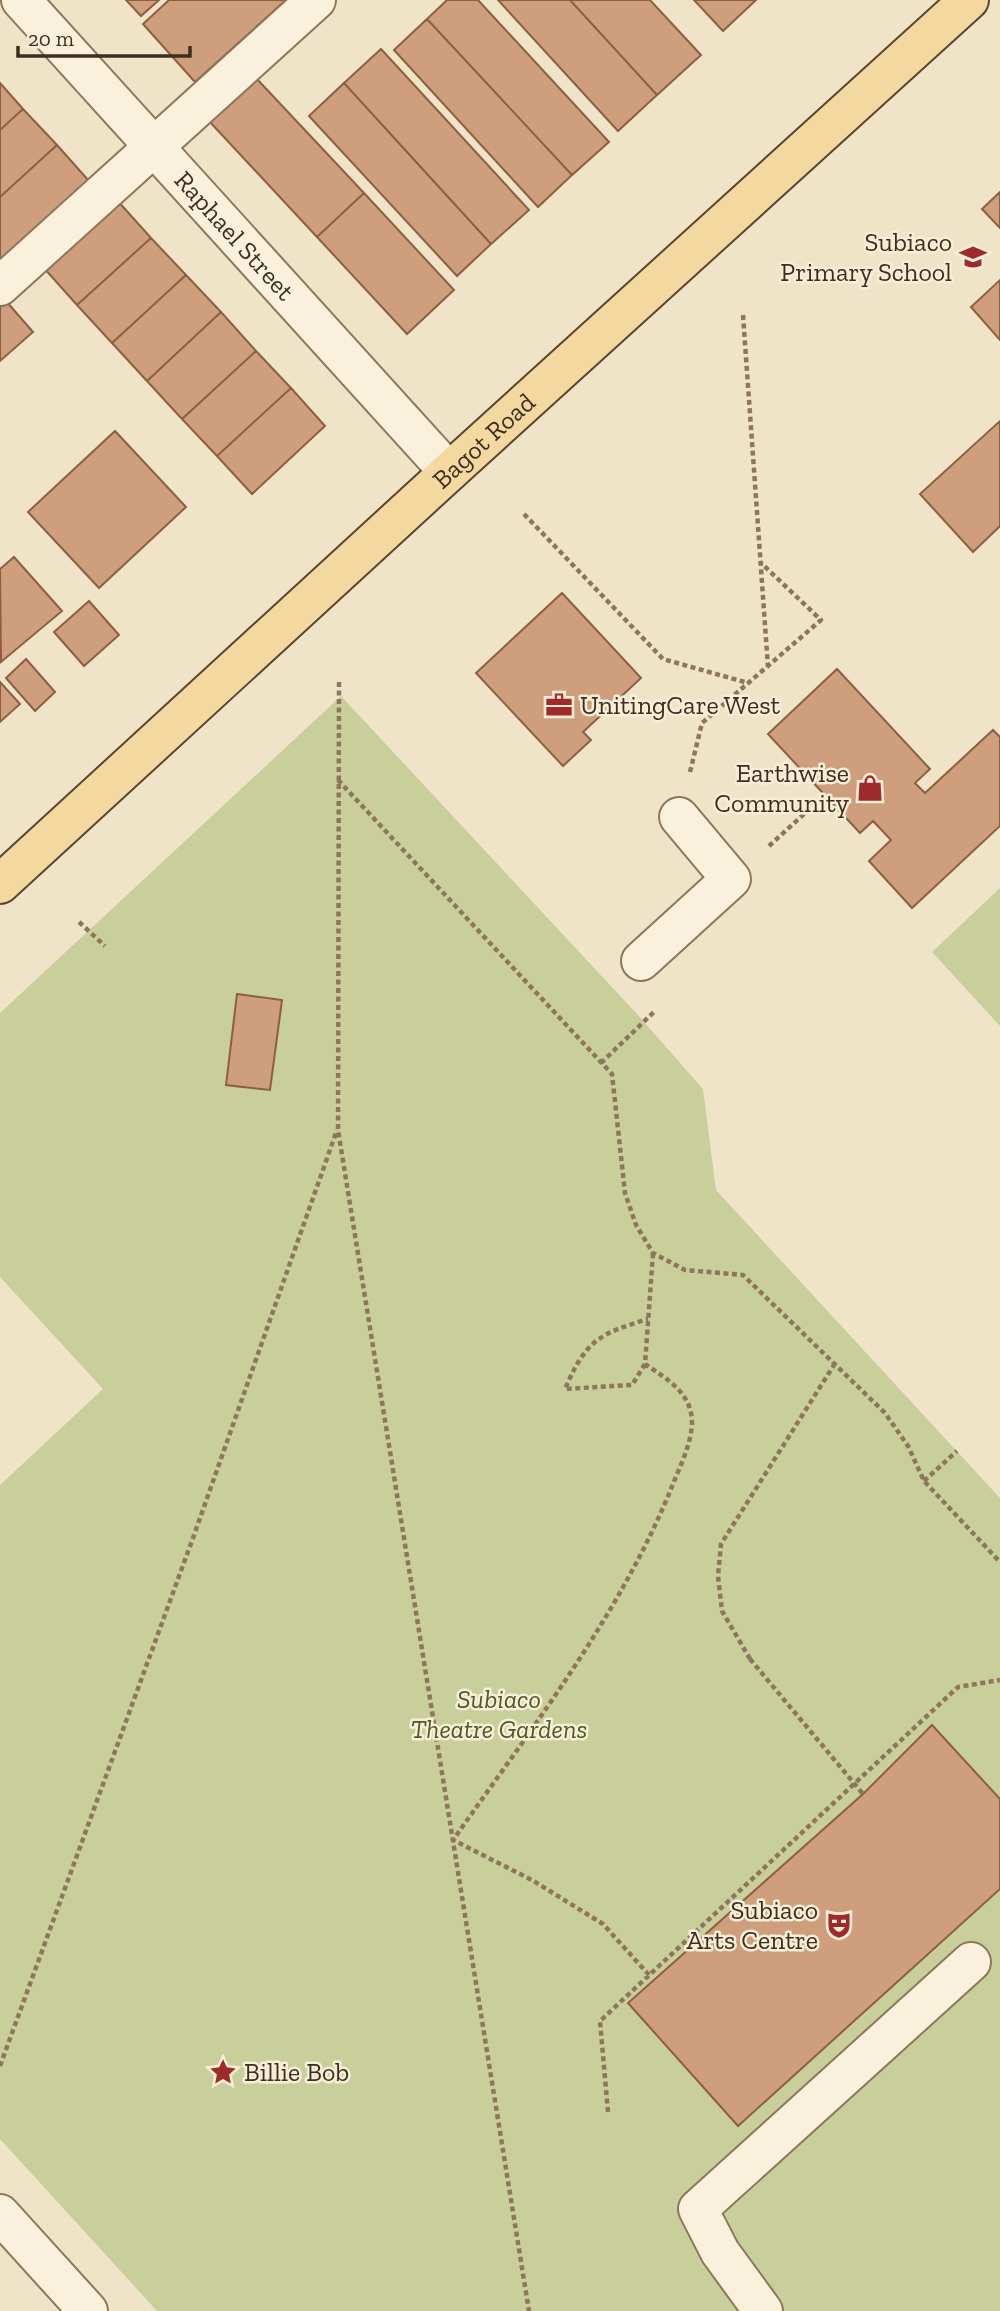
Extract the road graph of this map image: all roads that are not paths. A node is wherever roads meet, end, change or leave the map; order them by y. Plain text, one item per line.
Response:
1 (21, 0) edge
2 (316, 0) edge
3 (958, 3) edge
4 (154, 146) junction
5 (0, 286) edge
6 (449, 472) junction
7 (679, 817) road end
8 (0, 884) edge
9 (641, 961) dead end
10 (971, 1962) dead end
11 (0, 2214) edge
12 (88, 2311) edge
13 (763, 2311) edge

1 - 4 street, Raphael Street
2 - 4 street
3 - 6 main road, Bagot Road
4 - 5 street
4 - 6 street, Raphael Street
6 - 8 main road, Bagot Road
7 - 9 street
10 - 13 street
11 - 12 street

